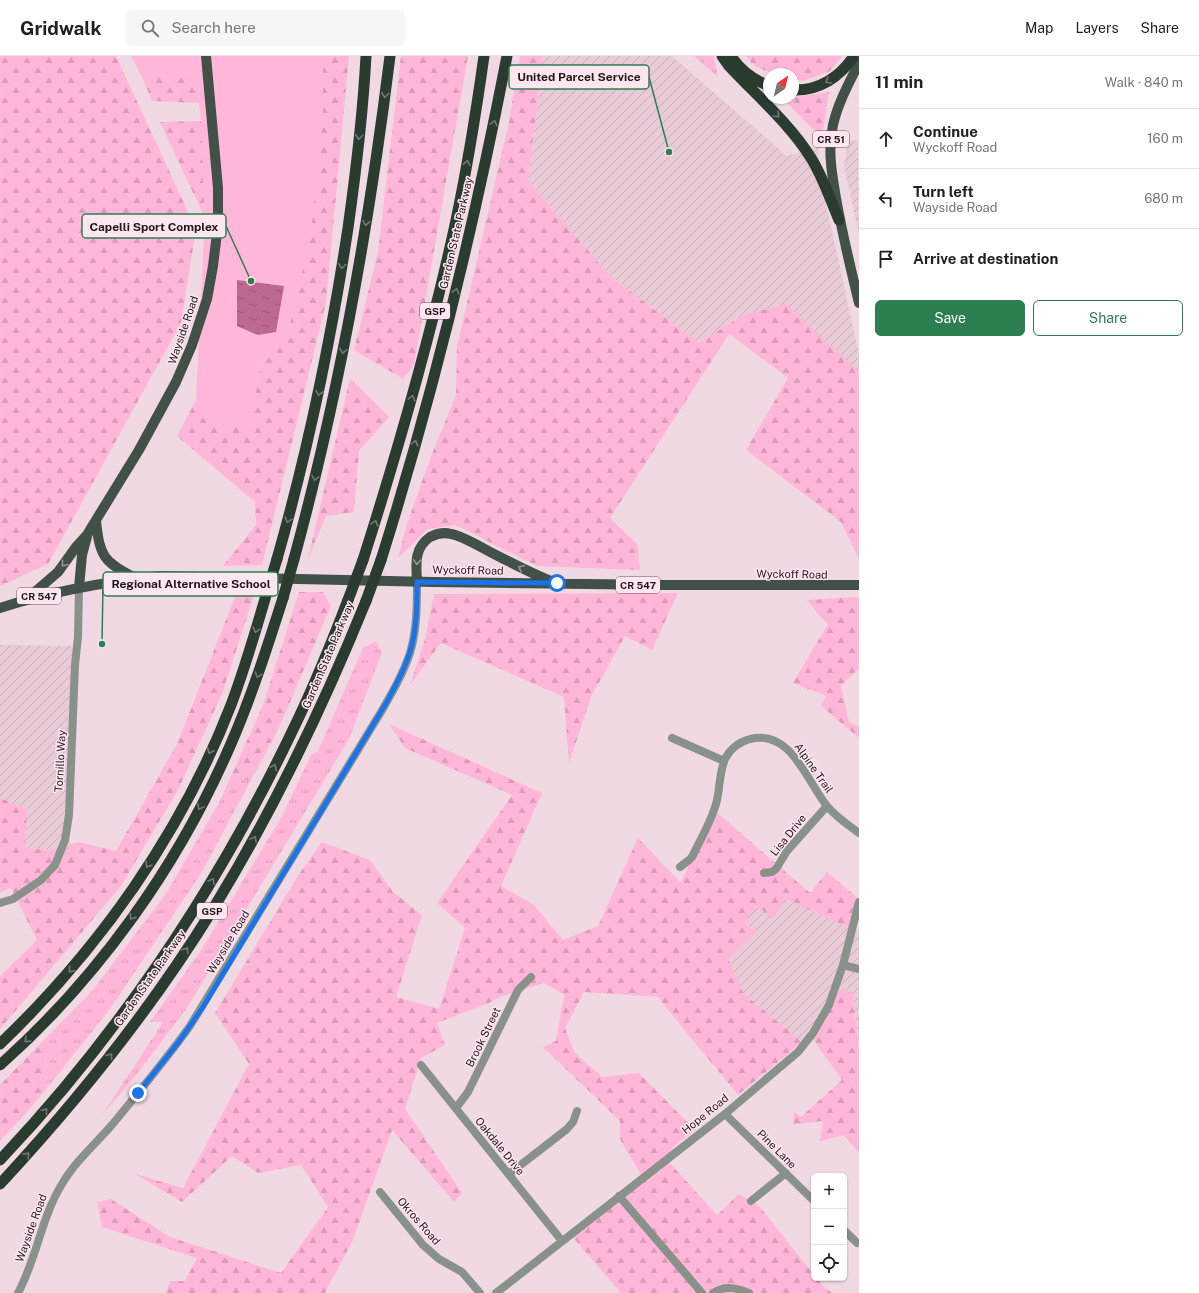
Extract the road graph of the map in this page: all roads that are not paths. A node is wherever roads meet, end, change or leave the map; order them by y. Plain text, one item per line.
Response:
1 (206, 56) edge
2 (366, 56) edge
3 (390, 56) edge
4 (484, 56) edge
5 (507, 56) edge
6 (722, 56) edge
7 (731, 56) edge
8 (854, 56) edge
9 (859, 63) edge
10 (763, 83) edge
11 (799, 89) edge
12 (839, 220) junction
13 (859, 303) edge
14 (96, 521) junction
15 (88, 533) junction
16 (135, 578) junction
17 (417, 582) junction
18 (557, 583) junction
19 (859, 585) edge
20 (78, 587) junction
21 (27, 599) junction
22 (0, 608) edge
23 (672, 738) dead end
24 (724, 761) junction
25 (827, 806) junction
26 (859, 833) edge
27 (680, 867) dead end
28 (764, 873) dead end
29 (859, 902) edge
30 (0, 903) edge
31 (843, 966) junction
32 (859, 970) edge
33 (531, 978) dead end
34 (0, 1044) edge
35 (0, 1065) edge
36 (421, 1065) dead end
37 (456, 1108) junction
38 (577, 1111) dead end
39 (725, 1114) junction
40 (0, 1160) edge
41 (786, 1173) junction
42 (509, 1174) junction
43 (0, 1184) edge
44 (380, 1192) dead end
45 (619, 1196) junction
46 (811, 1198) edge
47 (751, 1201) dead end
48 (847, 1233) edge
49 (562, 1241) junction
50 (857, 1243) dead end
51 (18, 1293) edge
52 (480, 1293) edge
53 (496, 1293) edge
54 (702, 1293) edge
55 (713, 1293) edge
56 (749, 1293) edge

1 - 14 main road, Wayside Road
2 -> 34 highway, bridge
3 -> 35 highway, bridge
40 -> 4 highway, Garden State Parkway / GSP, bridge
43 -> 5 highway, Garden State Parkway / GSP, bridge
6 -> 12 highway
7 - 10 highway
8 -> 11 highway
9 - 12 main road, CR 51
12 - 13 main road, CR 51
14 - 15 main road, Wayside Road
14 - 16 main road
15 - 20 main road, Wayside Road
15 -> 21 main road
16 - 17 main road, Wyckoff Road / CR 547
16 - 20 main road, Wyckoff Road / CR 547
17 - 18 main road, Wyckoff Road / CR 547
18 -> 17 main road
17 - 51 street, Wayside Road
18 - 19 main road, Wyckoff Road / CR 547
20 - 21 main road, CR 547
20 - 30 street, Tornillo Way
21 - 22 main road, CR 547
23 - 24 street
24 - 25 street, Alpine Trail
24 - 27 street, Alpine Trail
25 - 26 street, Alpine Trail
25 - 28 street, Lisa Drive
29 - 31 street, Hope Road
31 - 32 street
31 - 39 street, Hope Road
33 - 37 street, Brook Street
36 - 37 street, Oakdale Drive
37 - 42 street, Oakdale Drive
38 - 42 street
39 - 41 street, Pine Lane
39 - 45 street, Hope Road
41 - 46 street, Pine Lane
41 - 47 street
42 - 49 street, Oakdale Drive
44 - 52 street, Okros Road
45 - 49 street, Hope Road
45 - 54 street
48 - 50 street
49 - 53 street, Hope Road
55 - 56 street

